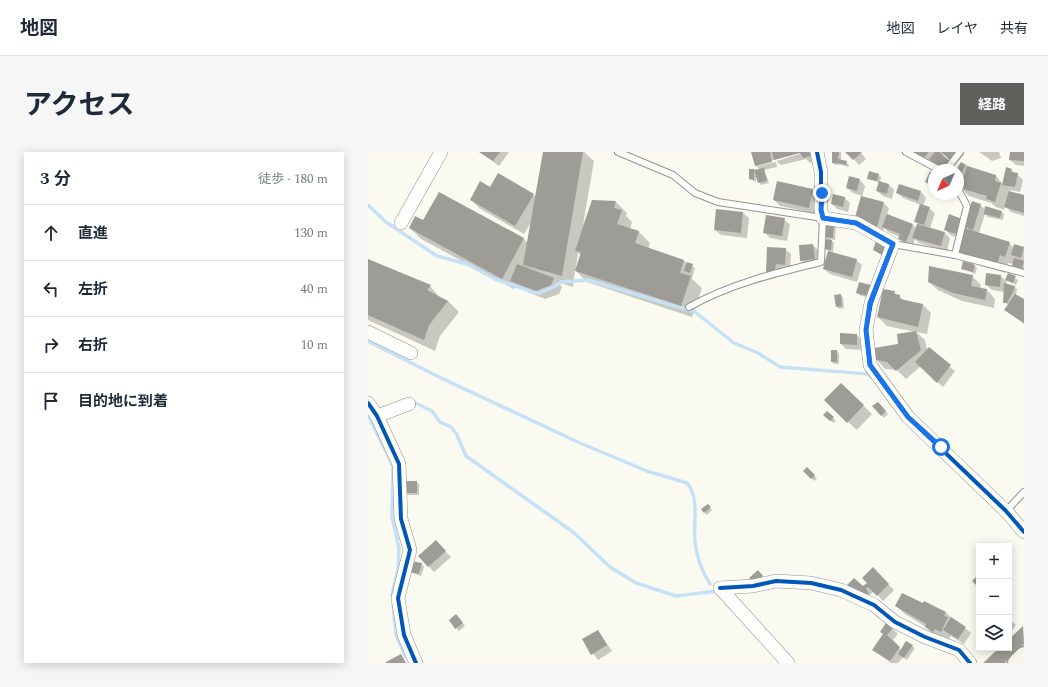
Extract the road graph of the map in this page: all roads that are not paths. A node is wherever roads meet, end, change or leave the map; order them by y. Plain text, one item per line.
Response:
1 (441, 152) edge
2 (618, 152) edge
3 (817, 152) edge
4 (906, 152) edge
5 (960, 152) edge
6 (929, 164) edge
7 (951, 164) edge
8 (964, 200) edge
9 (823, 218) junction
10 (401, 223) dead end
11 (893, 244) junction
12 (955, 255) junction
13 (1024, 273) edge
14 (689, 307) dead end
15 (368, 332) edge
16 (411, 352) dead end
17 (368, 403) edge
18 (409, 404) dead end
19 (377, 416) junction
20 (1024, 492) edge
21 (1006, 510) junction
22 (1024, 532) edge
23 (1024, 656) edge
24 (416, 663) edge
25 (788, 663) edge
26 (970, 663) edge
27 (1017, 663) edge

1 - 10 street
2 - 9 lane
3 - 9 street
4 - 6 lane
5 - 7 lane
8 - 12 lane
9 - 11 street
9 - 14 lane
11 - 12 lane
11 - 21 street
12 - 13 lane
15 - 16 street
17 - 19 street
18 - 19 street
19 - 24 street
20 - 21 lane
21 - 22 street
23 - 27 main road
25 - 26 street

